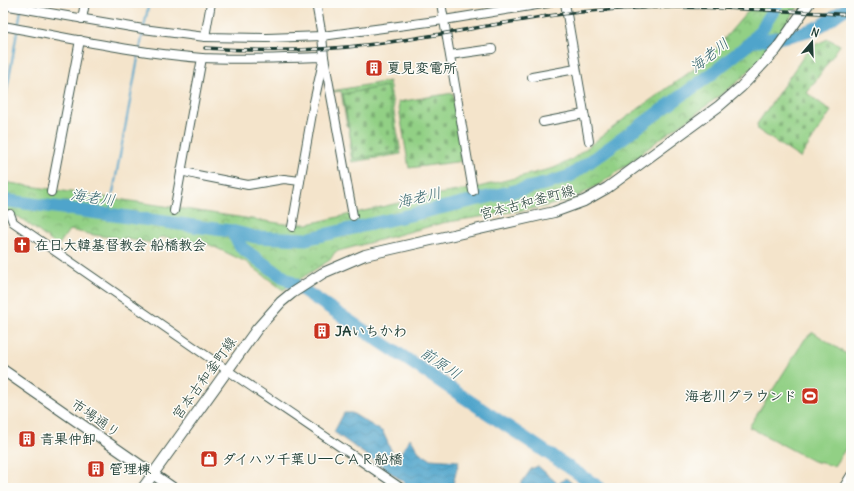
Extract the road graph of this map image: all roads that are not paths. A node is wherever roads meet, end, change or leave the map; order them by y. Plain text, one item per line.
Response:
1 (85, 3) edge
2 (211, 3) edge
3 (316, 3) edge
4 (441, 3) edge
5 (549, 3) edge
6 (565, 3) edge
7 (809, 3) edge
8 (3, 5) edge
9 (82, 19) junction
10 (444, 20) junction
11 (3, 26) edge
12 (322, 36) junction
13 (205, 37) junction
14 (80, 40) junction
15 (492, 49) dead end
16 (450, 55) junction
17 (324, 56) junction
18 (202, 58) junction
19 (576, 69) junction
20 (532, 77) dead end
21 (584, 114) junction
22 (543, 122) dead end
23 (589, 141) dead end
24 (181, 171) junction
25 (300, 180) junction
26 (473, 191) dead end
27 (51, 192) dead end
28 (174, 211) dead end
29 (10, 214) dead end
30 (353, 216) dead end
31 (292, 226) dead end
32 (3, 370) edge
33 (227, 370) junction
34 (153, 474) junction
35 (851, 475) edge
36 (143, 488) edge
37 (173, 488) edge
38 (401, 488) edge
39 (843, 488) edge

1 - 9 street
2 - 13 street
3 - 12 street
4 - 10 street
5 - 10 street
6 - 19 street
7 - 33 street, 宮本古和釜町線
8 - 9 street
9 - 13 street
10 - 12 street
10 - 16 street
11 - 14 street
12 - 13 street
12 - 17 street
14 - 18 street
14 - 27 street
15 - 16 street
16 - 26 street
17 - 18 street
17 - 25 street
17 - 30 street
18 - 24 street
19 - 20 street
19 - 21 street
21 - 22 street
21 - 23 street
24 - 25 street
24 - 28 street
25 - 31 street
29 - 33 street
32 - 34 street, 市場通り
33 - 34 street, 宮本古和釜町線
33 - 38 street
34 - 36 street, 宮本古和釜町線
34 - 37 street, 市場通り
35 - 39 street

